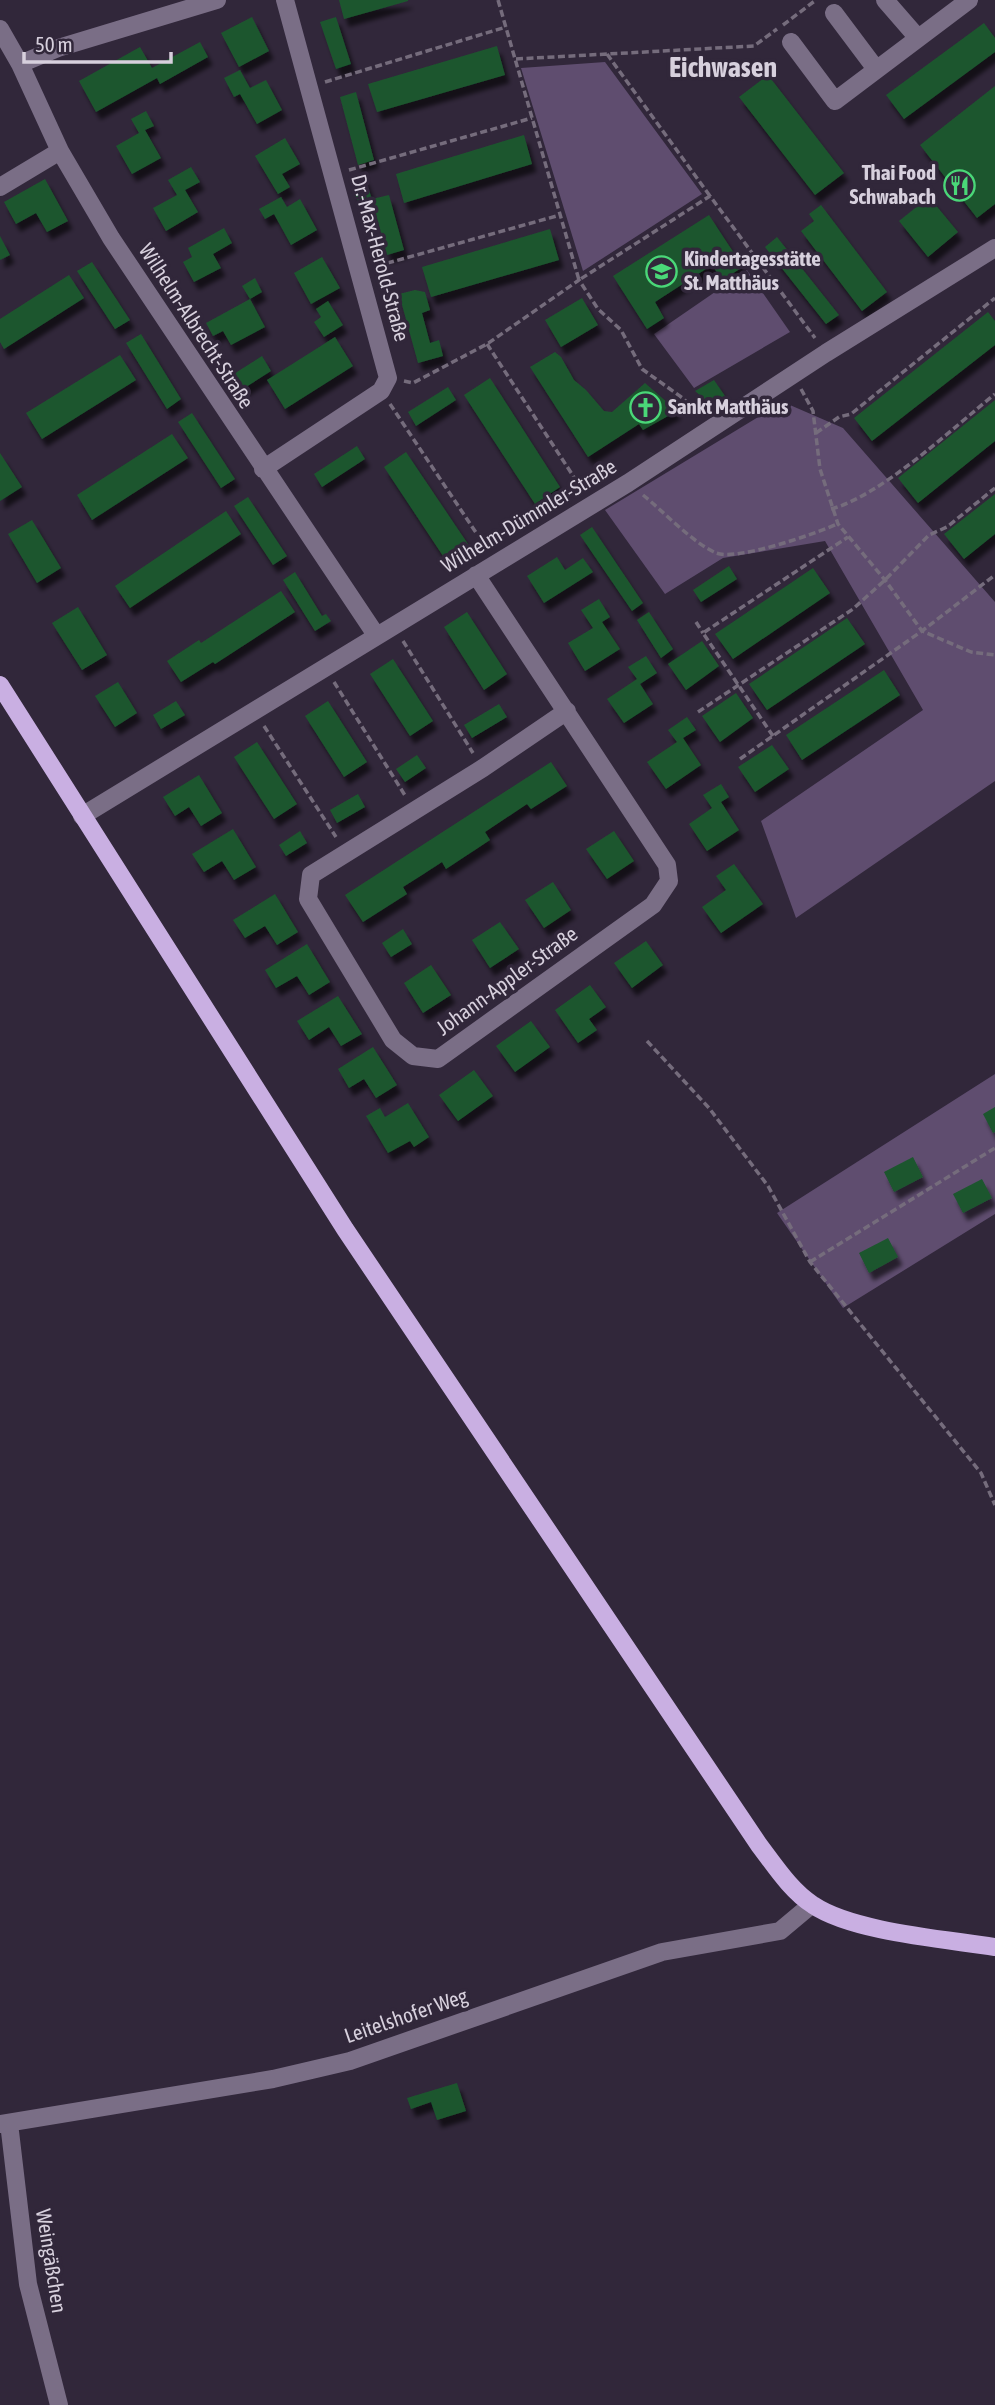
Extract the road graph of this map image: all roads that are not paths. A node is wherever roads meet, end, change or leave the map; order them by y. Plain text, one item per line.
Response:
1 (217, 0) edge
2 (285, 0) edge
3 (885, 0) edge
4 (969, 0) edge
5 (949, 6) edge
6 (834, 12) dead end
7 (0, 29) edge
8 (918, 38) junction
9 (791, 42) dead end
10 (20, 65) junction
11 (876, 69) junction
12 (60, 151) junction
13 (0, 187) edge
14 (995, 248) edge
15 (263, 469) junction
16 (477, 575) junction
17 (376, 635) junction
18 (0, 685) edge
19 (566, 711) junction
20 (82, 816) junction
21 (811, 1905) junction
22 (995, 1947) edge
23 (4, 2123) edge
24 (59, 2405) edge

1 - 10 street
2 - 15 street, Dr.-Max-Herold-Straße
3 - 8 street
4 - 5 street
5 - 8 street
6 - 11 street
7 - 10 street, Wilhelm-Albrecht-Straße
8 - 11 street
9 - 11 street
10 - 12 street, Wilhelm-Albrecht-Straße
12 - 13 street
12 - 15 street, Wilhelm-Albrecht-Straße
14 - 16 street, Wilhelm-Dümmler-Straße
15 - 17 street, Wilhelm-Albrecht-Straße
16 - 17 street, Wilhelm-Dümmler-Straße
16 - 19 street, Johann-Appler-Straße
17 - 20 street, Wilhelm-Dümmler-Straße
18 - 20 main road
19 - 19 street, Johann-Appler-Straße
20 - 21 main road
21 - 22 main road
21 - 23 street, Leitelshofer Weg
23 - 24 street, Weingäßchen

